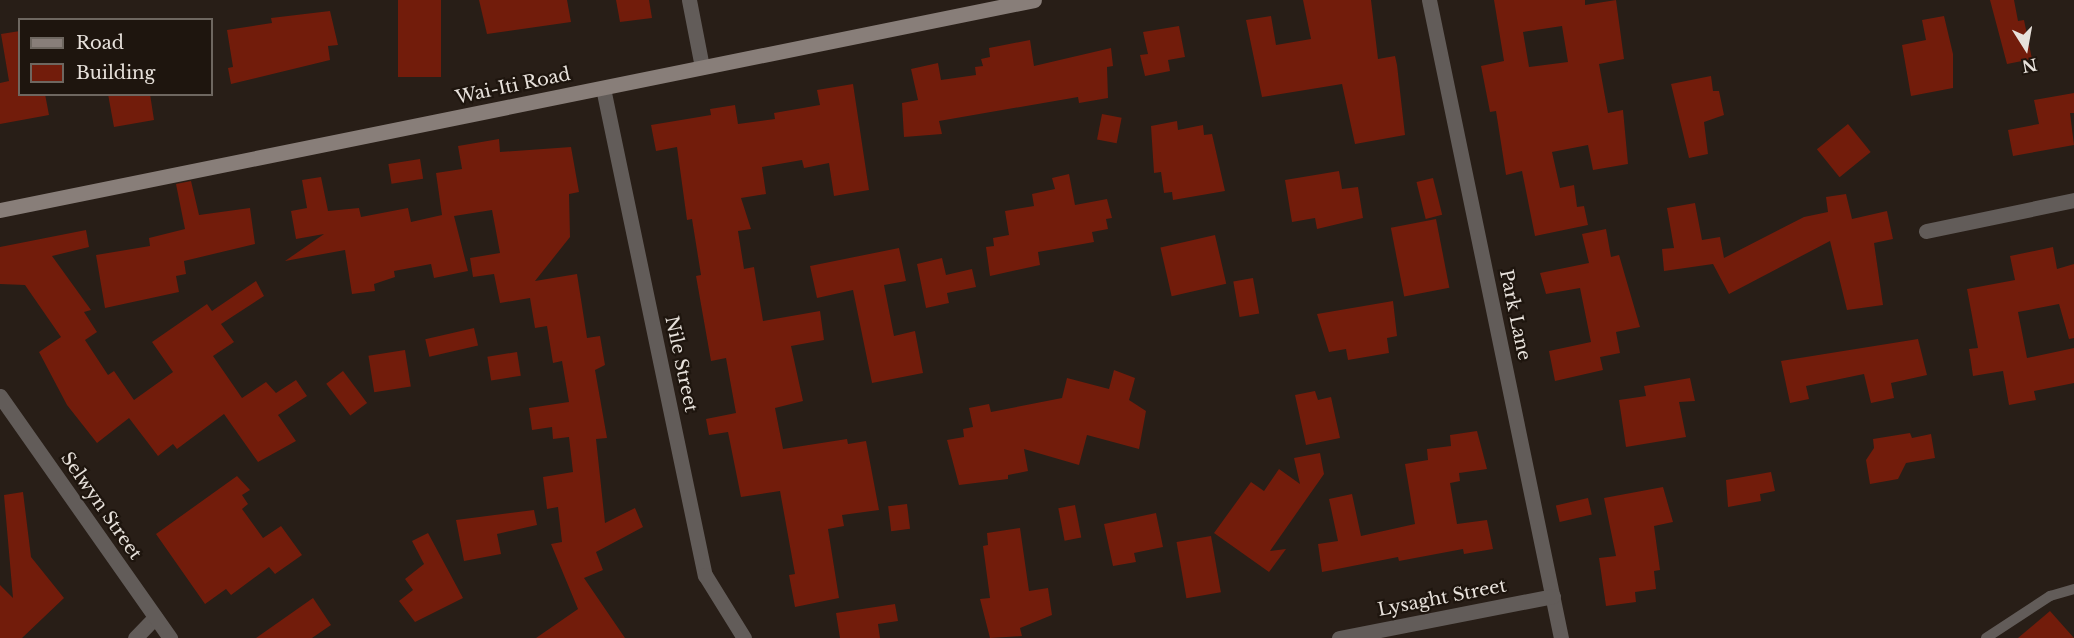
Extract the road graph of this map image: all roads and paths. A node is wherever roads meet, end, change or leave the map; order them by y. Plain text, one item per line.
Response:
1 (689, 0) edge
2 (1034, 0) edge
3 (1429, 0) edge
4 (702, 67) junction
5 (603, 88) junction
6 (2074, 200) edge
7 (0, 210) edge
8 (1926, 231) dead end
9 (0, 396) edge
10 (2074, 589) edge
11 (1553, 596) junction
12 (155, 617) junction
13 (135, 638) edge
14 (170, 638) edge
15 (744, 638) edge
16 (1339, 638) edge
17 (1561, 638) edge
18 (1986, 638) edge

1 - 4 street
2 - 4 main road, Wai-Iti Road
3 - 11 street, Park Lane
4 - 5 main road, Wai-Iti Road
5 - 7 main road, Wai-Iti Road
5 - 15 street, Nile Street
6 - 8 street
9 - 12 street, Selwyn Street
10 - 18 lane
11 - 16 street, Lysaght Street
11 - 17 street, Park Lane
12 - 13 street
12 - 14 street, Selwyn Street

